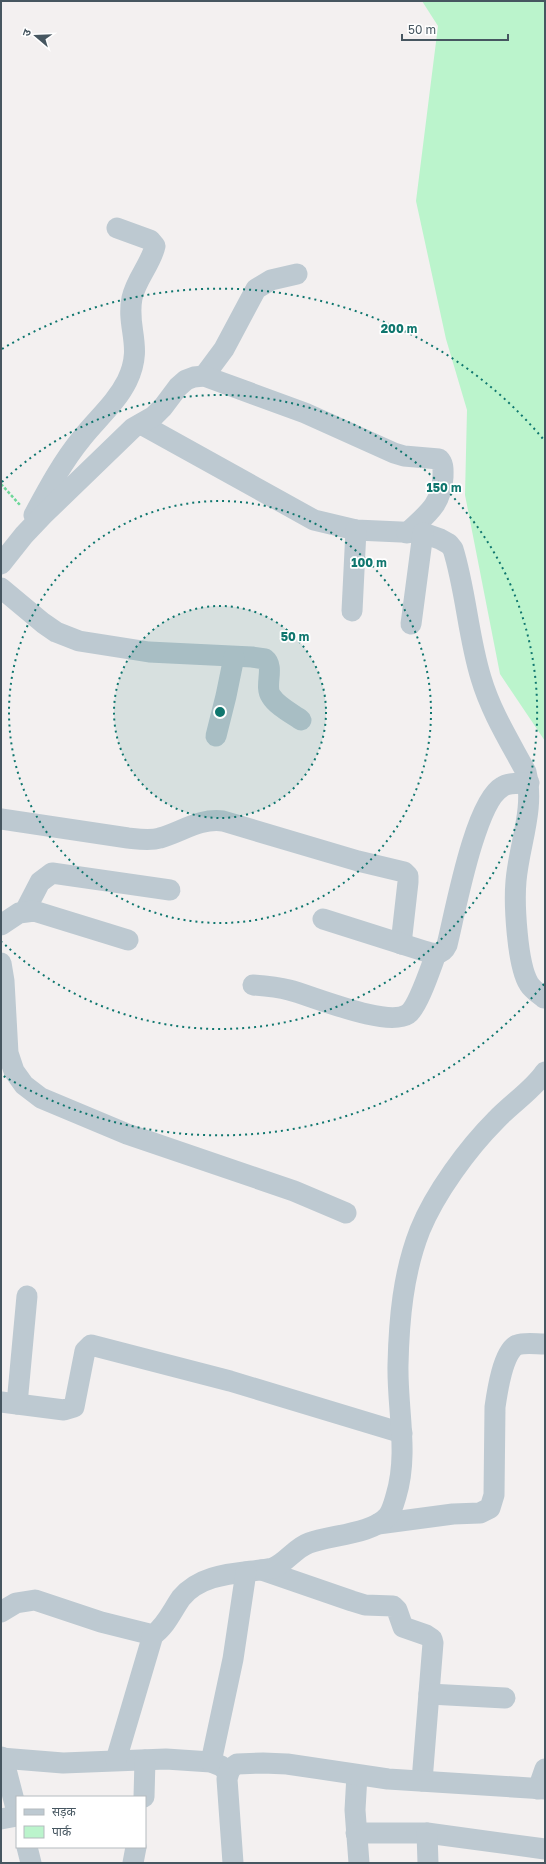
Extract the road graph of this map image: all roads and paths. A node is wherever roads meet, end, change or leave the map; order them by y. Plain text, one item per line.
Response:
1 (117, 228) dead end
2 (297, 274) dead end
3 (204, 376) junction
4 (141, 424) junction
5 (1, 484) edge
6 (6, 489) dead end
7 (356, 530) junction
8 (415, 533) junction
9 (24, 535) junction
10 (1, 564) edge
11 (1, 588) edge
12 (352, 611) dead end
13 (411, 624) dead end
14 (234, 657) junction
15 (301, 720) dead end
16 (216, 736) dead end
17 (529, 783) junction
18 (1, 819) edge
19 (170, 890) dead end
20 (25, 911) junction
21 (323, 919) dead end
22 (1, 925) edge
23 (128, 940) dead end
24 (402, 944) junction
25 (436, 954) junction
26 (1, 963) edge
27 (253, 984) dead end
28 (545, 1001) edge
29 (545, 1072) edge
30 (346, 1213) dead end
31 (27, 1296) dead end
32 (545, 1344) edge
33 (9, 1403) edge
34 (402, 1433) junction
35 (378, 1524) junction
36 (254, 1571) junction
37 (1, 1612) edge
38 (153, 1635) junction
39 (429, 1694) junction
40 (505, 1698) dead end
41 (2, 1758) edge
42 (116, 1760) junction
43 (145, 1760) junction
44 (220, 1767) junction
45 (545, 1769) edge
46 (357, 1775) junction
47 (422, 1781) junction
48 (542, 1789) edge
49 (144, 1796) edge
50 (16, 1808) edge
51 (16, 1816) edge
52 (1, 1819) edge
53 (356, 1833) junction
54 (427, 1833) junction
55 (27, 1848) edge
56 (136, 1848) edge
57 (545, 1849) edge
58 (31, 1863) edge
59 (132, 1863) edge
60 (233, 1863) edge
61 (359, 1863) edge
62 (428, 1863) edge

1 - 9 street
2 - 3 street
3 - 4 street
3 - 8 street
4 - 7 street
4 - 9 street
5 - 6 path
7 - 8 street
7 - 12 street
8 - 13 street
8 - 17 street
9 - 10 street
11 - 14 street
14 - 15 street
14 - 16 street
17 - 25 street
17 - 28 street
18 - 24 street
19 - 20 street
20 - 22 street
20 - 23 street
21 - 24 street
24 - 25 street
25 - 27 street
26 - 30 street
29 - 34 street
31 - 33 street
32 - 35 street
33 - 34 street
34 - 35 street
35 - 36 street
36 - 38 street
36 - 39 street
36 - 44 street
37 - 38 street
38 - 42 street
39 - 40 street
39 - 47 street
41 - 42 street
41 - 50 street
42 - 43 street
43 - 44 street
43 - 49 street
44 - 46 street
44 - 60 street
45 - 48 street
46 - 47 street
46 - 53 street
47 - 48 street
51 - 52 street
53 - 54 street
53 - 61 street
54 - 57 street
54 - 62 street
55 - 58 street
56 - 59 street

